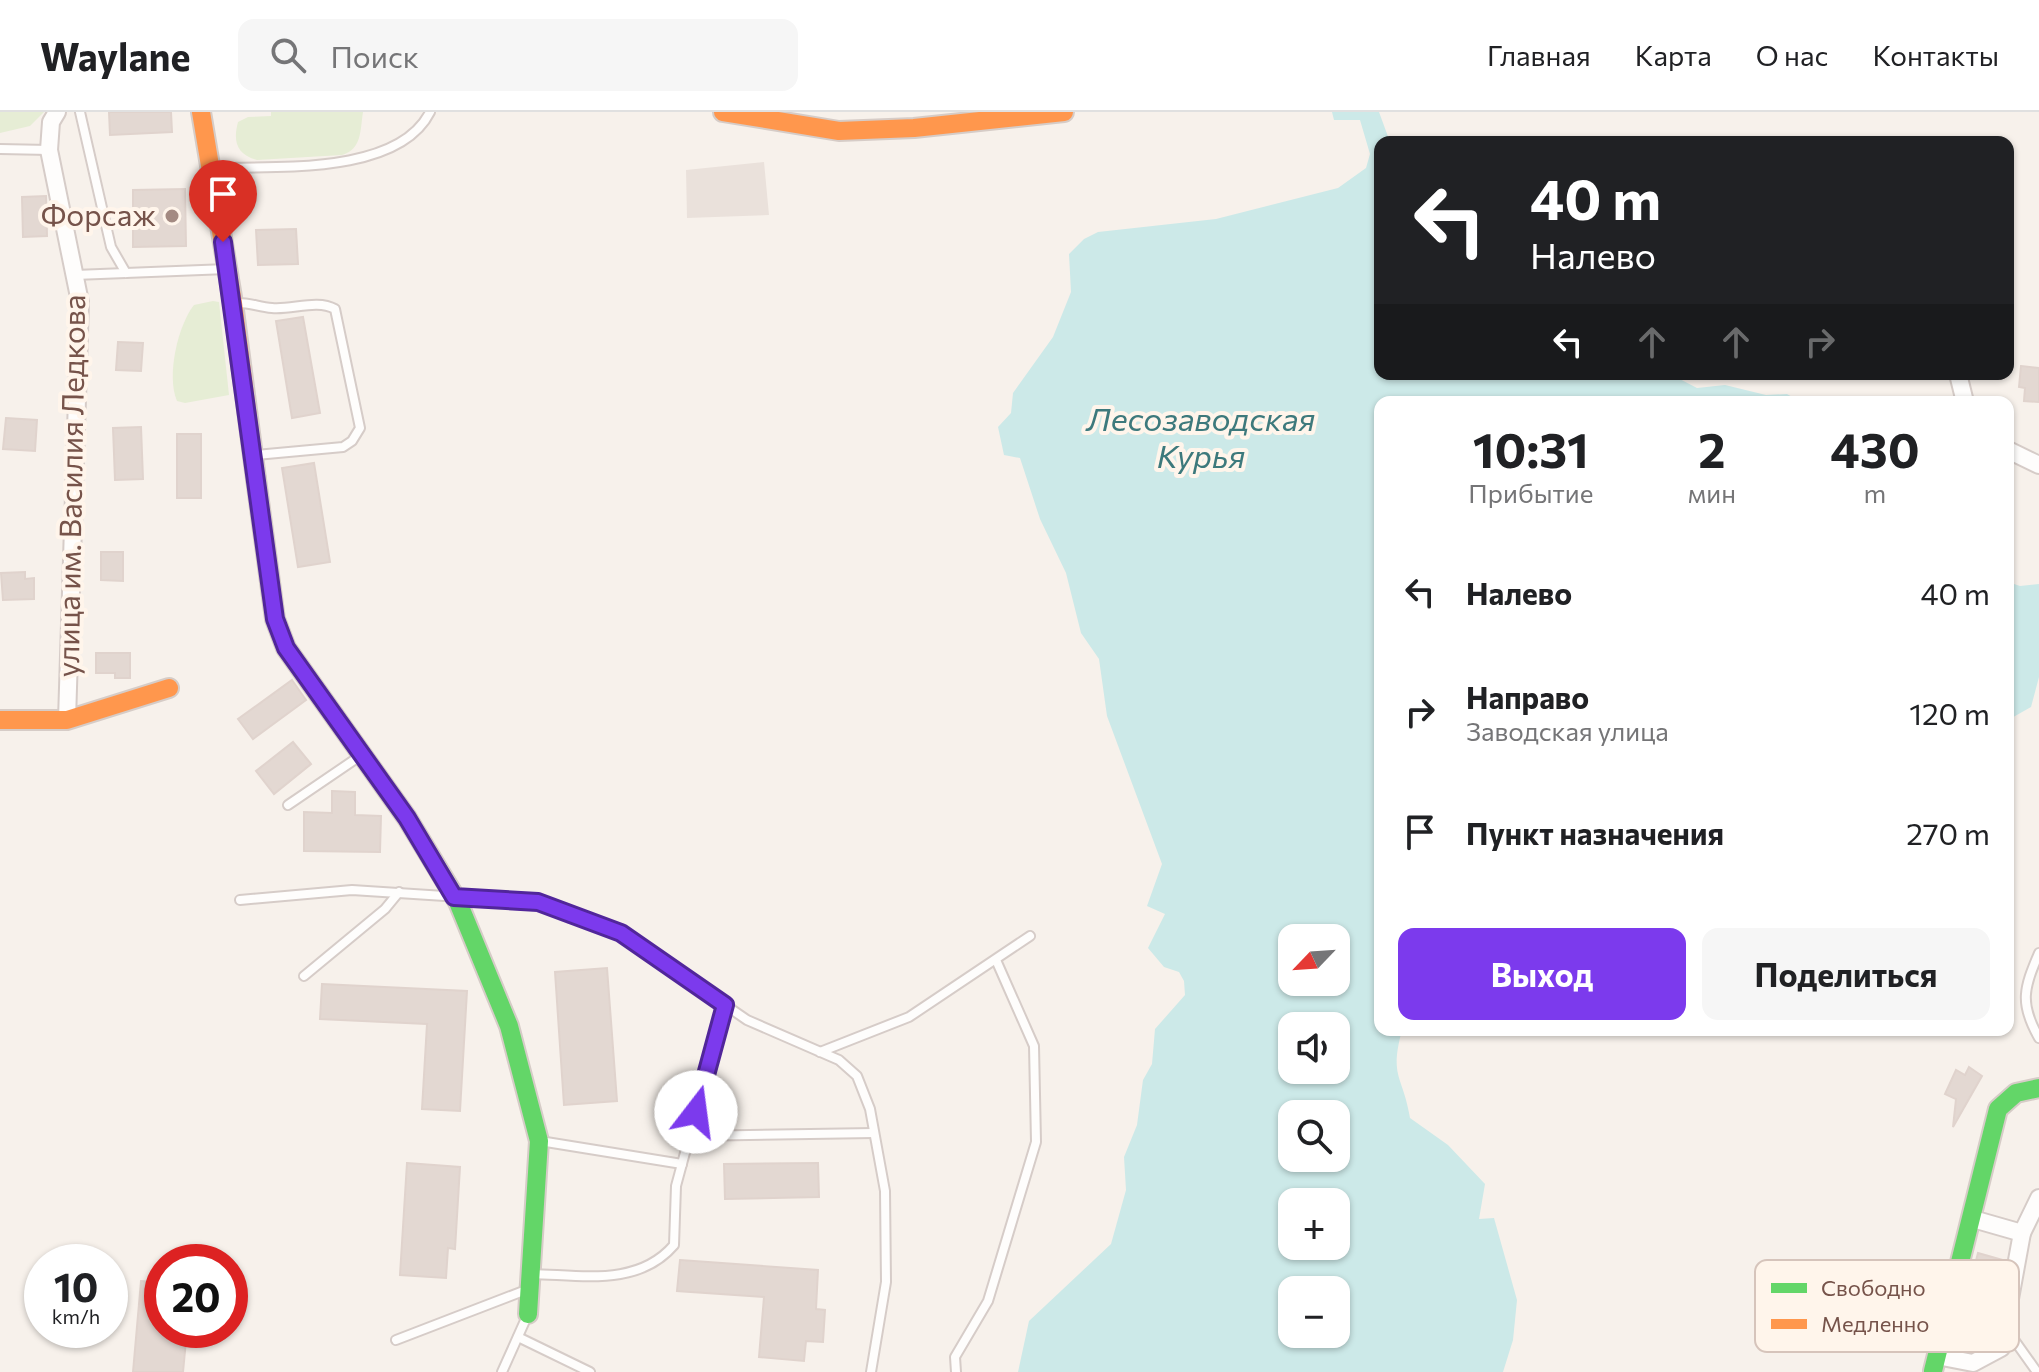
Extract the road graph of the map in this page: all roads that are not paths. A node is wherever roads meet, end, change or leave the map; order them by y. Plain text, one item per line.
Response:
1 (57, 112) edge
2 (80, 112) edge
3 (201, 112) edge
4 (430, 112) edge
5 (723, 112) edge
6 (1064, 112) edge
7 (0, 149) edge
8 (49, 150) junction
9 (210, 168) junction
10 (228, 269) junction
11 (126, 273) junction
12 (75, 275) junction
13 (233, 303) junction
14 (2014, 453) edge
15 (251, 455) junction
16 (2039, 465) edge
17 (169, 688) dead end
18 (0, 720) edge
19 (67, 720) junction
20 (362, 754) junction
21 (288, 805) dead end
22 (399, 892) junction
23 (454, 897) junction
24 (240, 900) dead end
25 (1030, 936) dead end
26 (2039, 953) edge
27 (996, 960) junction
28 (304, 976) dead end
29 (725, 1005) junction
30 (2039, 1038) edge
31 (820, 1052) junction
32 (2039, 1088) edge
33 (874, 1133) junction
34 (690, 1136) junction
35 (539, 1141) junction
36 (682, 1164) junction
37 (2039, 1198) edge
38 (1973, 1219) junction
39 (2022, 1233) junction
40 (1962, 1260) edge
41 (2017, 1260) edge
42 (530, 1281) junction
43 (528, 1314) joint
44 (518, 1337) junction
45 (396, 1340) dead end
46 (2019, 1346) edge
47 (1996, 1352) edge
48 (1934, 1366) edge
49 (502, 1372) edge
50 (590, 1372) edge
51 (871, 1372) edge
52 (956, 1372) edge
53 (2037, 1372) edge

1 - 8 street, улица им. Василия Ледкова
2 - 11 lane
3 - 9 street
4 - 9 lane
5 - 6 street
7 - 8 lane
8 - 12 street, улица им. Василия Ледкова
9 - 10 street
10 - 11 lane
10 - 13 street
11 - 12 lane
12 - 19 street, улица им. Василия Ледкова
13 - 15 street
13 - 15 lane
14 - 16 street
15 - 20 street
17 - 19 street
18 - 19 street
20 - 21 lane
20 - 23 street
22 - 23 lane
22 - 24 lane
22 - 28 lane
23 - 29 lane
23 - 35 street
25 - 27 lane
26 - 30 lane
27 - 31 lane
27 - 52 lane
29 - 31 lane
29 - 34 lane
31 - 33 lane
32 - 38 street
33 - 34 lane
33 - 51 lane
34 - 36 lane
35 - 36 lane
35 - 42 street
36 - 42 lane
37 - 39 street
38 - 39 street
38 - 40 street
39 - 41 street
42 - 43 street
42 - 45 lane
43 - 44 lane
44 - 49 lane
44 - 50 lane
46 - 53 lane
47 - 48 street

